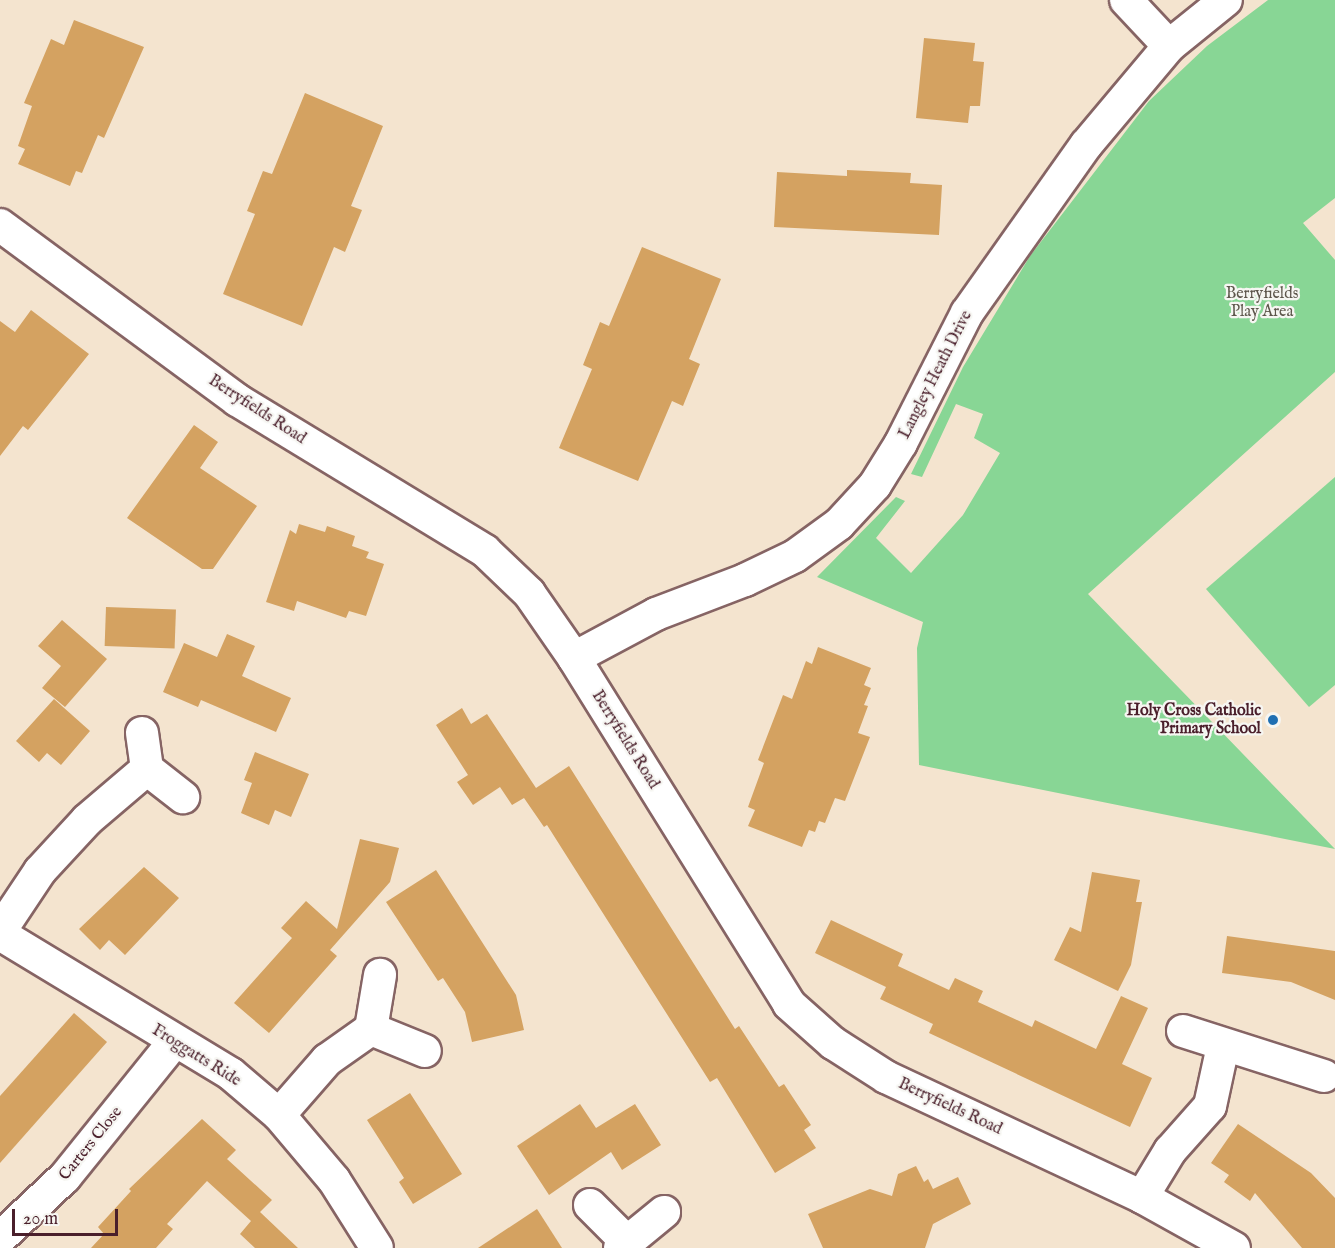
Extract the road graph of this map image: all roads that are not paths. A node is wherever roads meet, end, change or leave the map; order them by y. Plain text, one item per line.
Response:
1 (1126, 0) edge
2 (1226, 0) edge
3 (1169, 46) junction
4 (0, 225) edge
5 (574, 658) junction
6 (142, 733) dead end
7 (147, 769) junction
8 (183, 798) dead end
9 (0, 932) edge
10 (380, 975) dead end
11 (371, 1029) junction
12 (1182, 1031) dead end
13 (174, 1042) junction
14 (1223, 1046) junction
15 (425, 1051) dead end
16 (1324, 1076) dead end
17 (279, 1115) junction
18 (1142, 1197) junction
19 (590, 1204) dead end
20 (664, 1212) dead end
21 (0, 1239) edge
22 (622, 1244) edge
23 (377, 1248) edge
24 (1234, 1248) edge

1 - 3 street
2 - 3 street, Langley Heath Drive
3 - 5 street, Langley Heath Drive
4 - 5 street, Berryfields Road
5 - 18 street, Berryfields Road
6 - 7 street
7 - 8 street
7 - 9 street
9 - 13 street, Froggatts Ride
10 - 11 street
11 - 15 street
11 - 17 street
12 - 14 street
13 - 17 street, Froggatts Ride
13 - 21 street, Carters Close
14 - 16 street
14 - 18 street
17 - 23 street, Froggatts Ride
18 - 24 street, Berryfields Road
19 - 22 street
20 - 22 street

